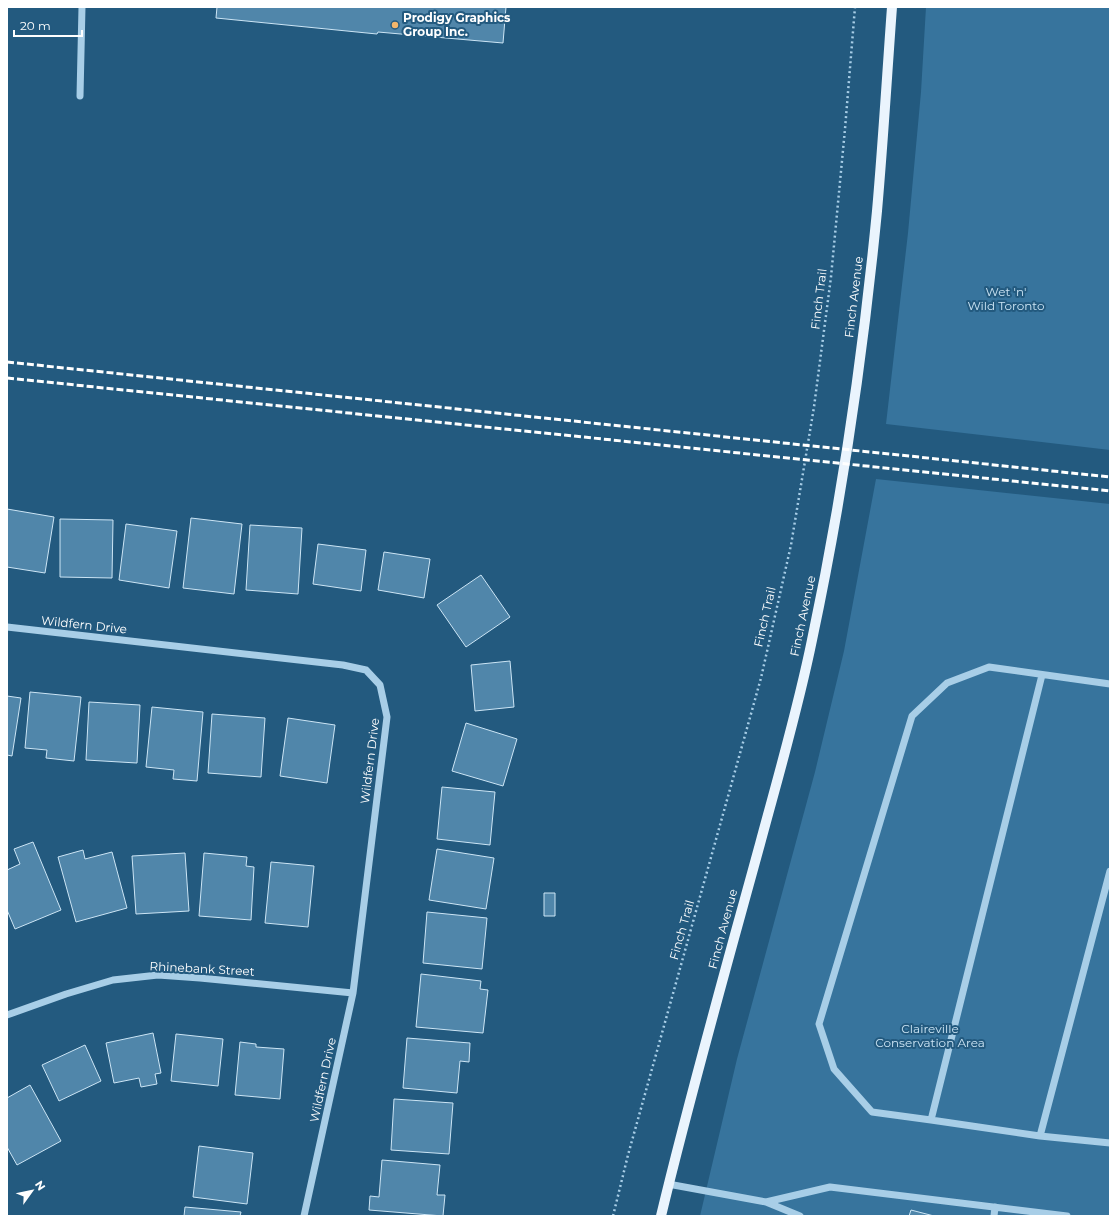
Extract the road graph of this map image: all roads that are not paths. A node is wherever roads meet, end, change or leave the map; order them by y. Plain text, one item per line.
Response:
1 (82, 7) edge
2 (892, 7) edge
3 (80, 96) dead end
4 (7, 627) edge
5 (1042, 675) junction
6 (1110, 684) edge
7 (1110, 871) edge
8 (353, 993) junction
9 (7, 1015) edge
10 (931, 1120) junction
11 (1040, 1136) junction
12 (1110, 1143) edge
13 (668, 1184) junction
14 (766, 1202) junction
15 (995, 1207) junction
16 (304, 1216) edge
17 (661, 1216) edge
18 (800, 1216) edge
19 (994, 1216) edge
20 (1067, 1216) edge

1 - 3 street
2 - 13 main road, Finch Avenue
4 - 8 street, Wildfern Drive
5 - 6 street
5 - 10 street
5 - 10 street
7 - 11 street
8 - 9 street, Rhinebank Street
8 - 16 street, Wildfern Drive
10 - 11 street
11 - 12 street
13 - 14 street
13 - 17 main road, Finch Avenue
14 - 15 street
14 - 18 street
15 - 19 street
15 - 20 street

